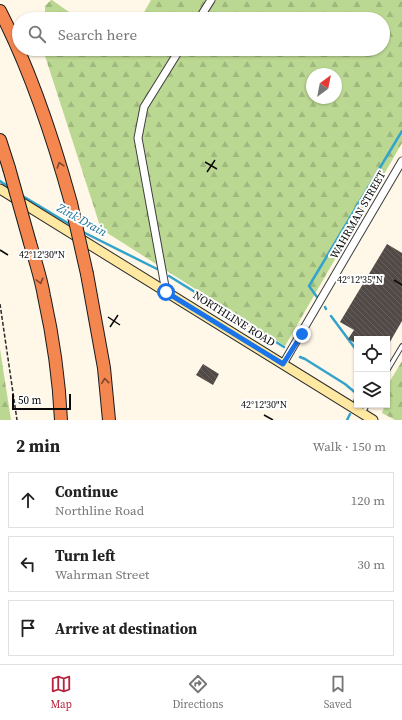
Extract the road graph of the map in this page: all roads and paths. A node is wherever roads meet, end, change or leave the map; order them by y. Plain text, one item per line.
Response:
1 (211, 0) edge
2 (0, 11) edge
3 (203, 12) edge
4 (12, 37) edge
5 (21, 56) edge
6 (176, 56) edge
7 (0, 140) edge
8 (402, 161) edge
9 (0, 189) edge
10 (166, 292) junction
11 (0, 304) edge
12 (402, 346) edge
13 (283, 364) junction
14 (390, 367) edge
15 (366, 408) edge
16 (363, 414) junction
17 (17, 420) edge
18 (61, 420) edge
19 (109, 420) edge
20 (373, 420) edge

1 - 3 street
4 -> 2 highway, bridge
19 -> 5 highway, bridge
6 - 10 street
7 -> 18 highway, bridge
8 - 13 street, WAHRMAN STREET
9 - 10 street, NORTHLINE ROAD
10 - 13 street, NORTHLINE ROAD
11 - 17 path
12 - 14 lane
13 - 16 street, NORTHLINE ROAD
15 - 16 lane
16 - 20 street, NORTHLINE ROAD

